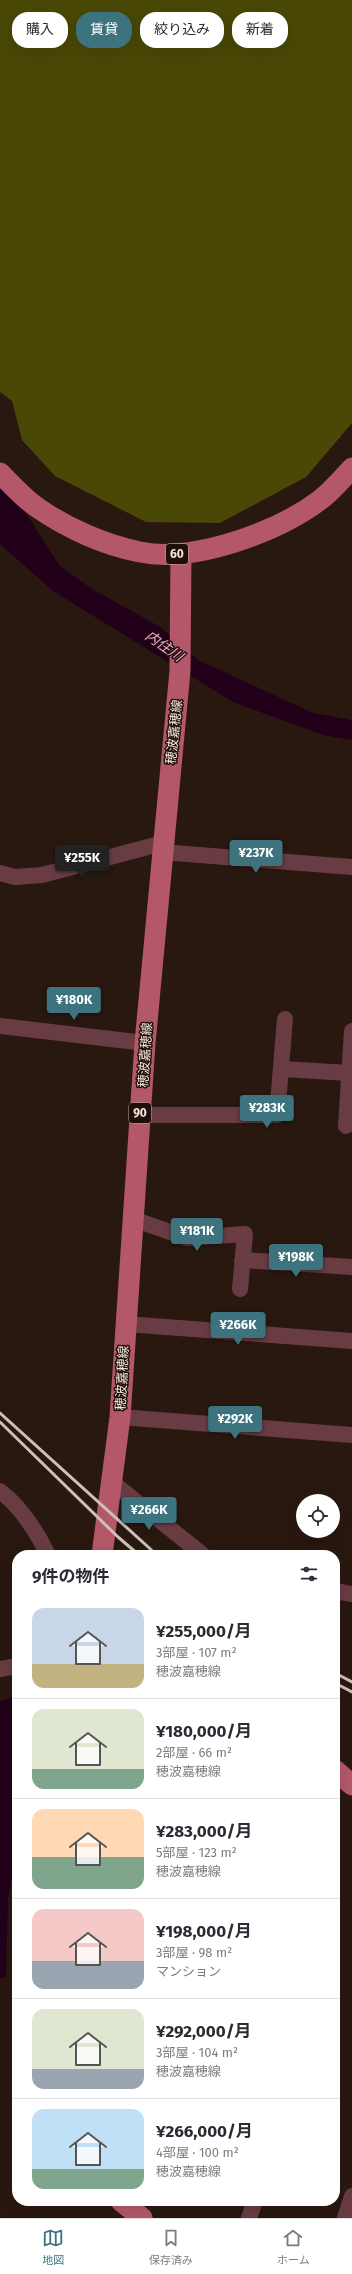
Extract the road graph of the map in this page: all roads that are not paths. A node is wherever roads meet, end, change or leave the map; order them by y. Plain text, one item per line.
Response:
1 (352, 468) edge
2 (0, 474) edge
3 (181, 554) junction
4 (162, 847) junction
5 (352, 867) edge
6 (0, 873) edge
7 (285, 1019) dead end
8 (0, 1026) edge
9 (352, 1031) edge
10 (145, 1043) junction
11 (281, 1069) junction
12 (350, 1073) junction
13 (140, 1115) junction
14 (346, 1126) dead end
15 (133, 1219) junction
16 (242, 1260) junction
17 (352, 1267) edge
18 (240, 1289) dead end
19 (126, 1324) junction
20 (352, 1341) edge
21 (120, 1417) junction
22 (352, 1435) edge
23 (113, 1483) junction
24 (0, 1491) edge
25 (46, 1550) edge
26 (103, 1550) edge
27 (197, 1550) edge
28 (340, 1592) edge
29 (352, 1594) edge
30 (12, 1667) edge
31 (0, 1669) edge
32 (340, 1774) edge
33 (352, 1785) edge
34 (352, 2196) edge
35 (345, 2218) edge

1 - 3 main road, 60
2 - 3 main road, 60
3 - 4 main road, 穂波嘉穂線 / 90
4 - 5 street
4 - 6 street
4 - 10 main road, 穂波嘉穂線 / 90
7 - 11 street
8 - 10 street
9 - 12 street
10 - 13 main road, 穂波嘉穂線 / 90
11 - 12 street
11 - 13 street
12 - 14 street
13 - 15 main road, 穂波嘉穂線 / 90
15 - 16 street
15 - 19 main road, 穂波嘉穂線 / 90
16 - 17 street
16 - 18 street
19 - 20 street
19 - 21 main road, 穂波嘉穂線 / 90
21 - 22 street
21 - 23 main road, 穂波嘉穂線 / 90
23 - 26 main road, 穂波嘉穂線 / 90
23 - 27 street
24 - 25 street
28 - 29 street
30 - 31 street
32 - 33 main road
34 - 35 street

